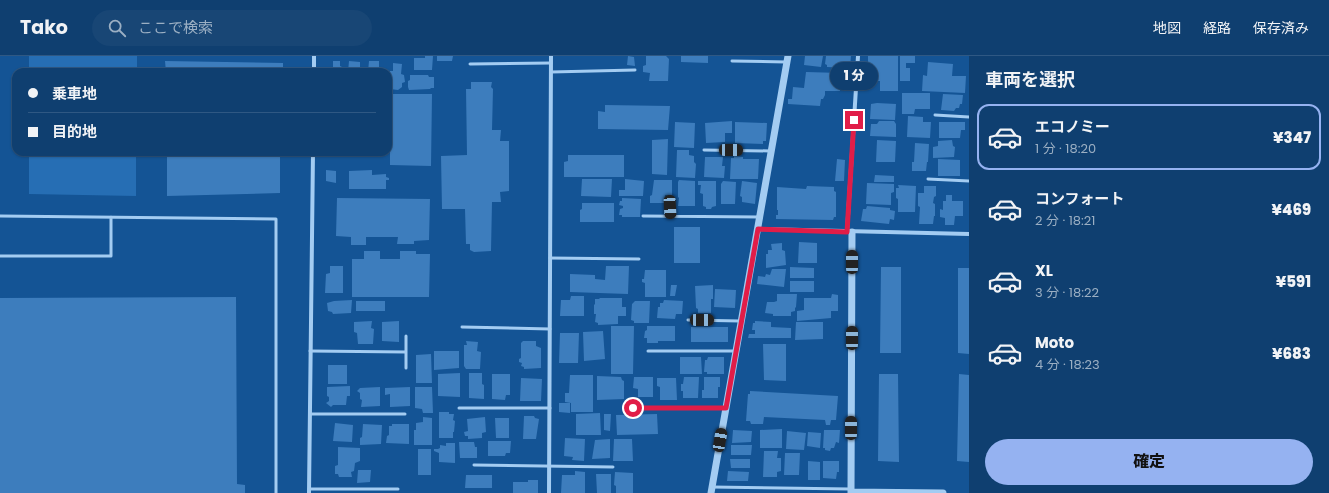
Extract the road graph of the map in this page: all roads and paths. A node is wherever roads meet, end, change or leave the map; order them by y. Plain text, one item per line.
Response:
1 (314, 56) edge
2 (551, 56) edge
3 (858, 56) edge
4 (788, 59) edge
5 (732, 61) dead end
6 (470, 64) dead end
7 (551, 64) junction
8 (314, 68) edge
9 (635, 70) dead end
10 (551, 72) junction
11 (935, 115) dead end
12 (969, 117) edge
13 (704, 150) dead end
14 (772, 151) junction
15 (313, 156) edge
16 (928, 179) dead end
17 (969, 181) edge
18 (670, 199) dead end
19 (0, 216) edge
20 (643, 216) dead end
21 (671, 216) junction
22 (111, 217) junction
23 (760, 217) junction
24 (758, 229) junction
25 (850, 232) junction
26 (969, 234) edge
27 (0, 256) edge
28 (550, 258) junction
29 (639, 259) dead end
30 (688, 320) dead end
31 (742, 321) junction
32 (462, 327) dead end
33 (550, 329) junction
34 (406, 336) dead end
35 (648, 350) dead end
36 (310, 351) junction
37 (736, 351) junction
38 (406, 352) junction
39 (406, 368) dead end
40 (459, 408) dead end
41 (550, 408) junction
42 (633, 408) dead end
43 (726, 408) junction
44 (310, 414) junction
45 (405, 414) dead end
46 (474, 465) dead end
47 (549, 466) junction
48 (613, 467) dead end
49 (398, 489) dead end
50 (712, 490) edge
51 (309, 491) edge
52 (851, 491) edge
53 (276, 493) edge
54 (549, 493) edge
55 (944, 493) edge

1 - 8 street
2 - 7 street
3 - 25 street
4 - 5 lane
4 - 14 street
6 - 7 lane
7 - 10 street
9 - 10 lane
10 - 28 street
11 - 12 lane
13 - 14 lane
14 - 23 street
15 - 36 street
16 - 17 lane
18 - 21 lane
19 - 22 lane
20 - 21 lane
21 - 23 lane
22 - 27 lane
22 - 53 lane
23 - 24 street
24 - 25 street
24 - 31 street
25 - 26 street
25 - 52 street
28 - 29 lane
28 - 33 street
30 - 31 lane
31 - 37 street
32 - 33 lane
33 - 41 street
34 - 38 lane
35 - 37 lane
36 - 38 lane
36 - 44 street
37 - 43 street
38 - 39 lane
40 - 41 lane
41 - 47 street
42 - 43 lane
43 - 50 street
44 - 45 lane
44 - 51 street
46 - 47 lane
47 - 48 lane
47 - 54 street
49 - 51 lane
50 - 52 lane
52 - 55 street

